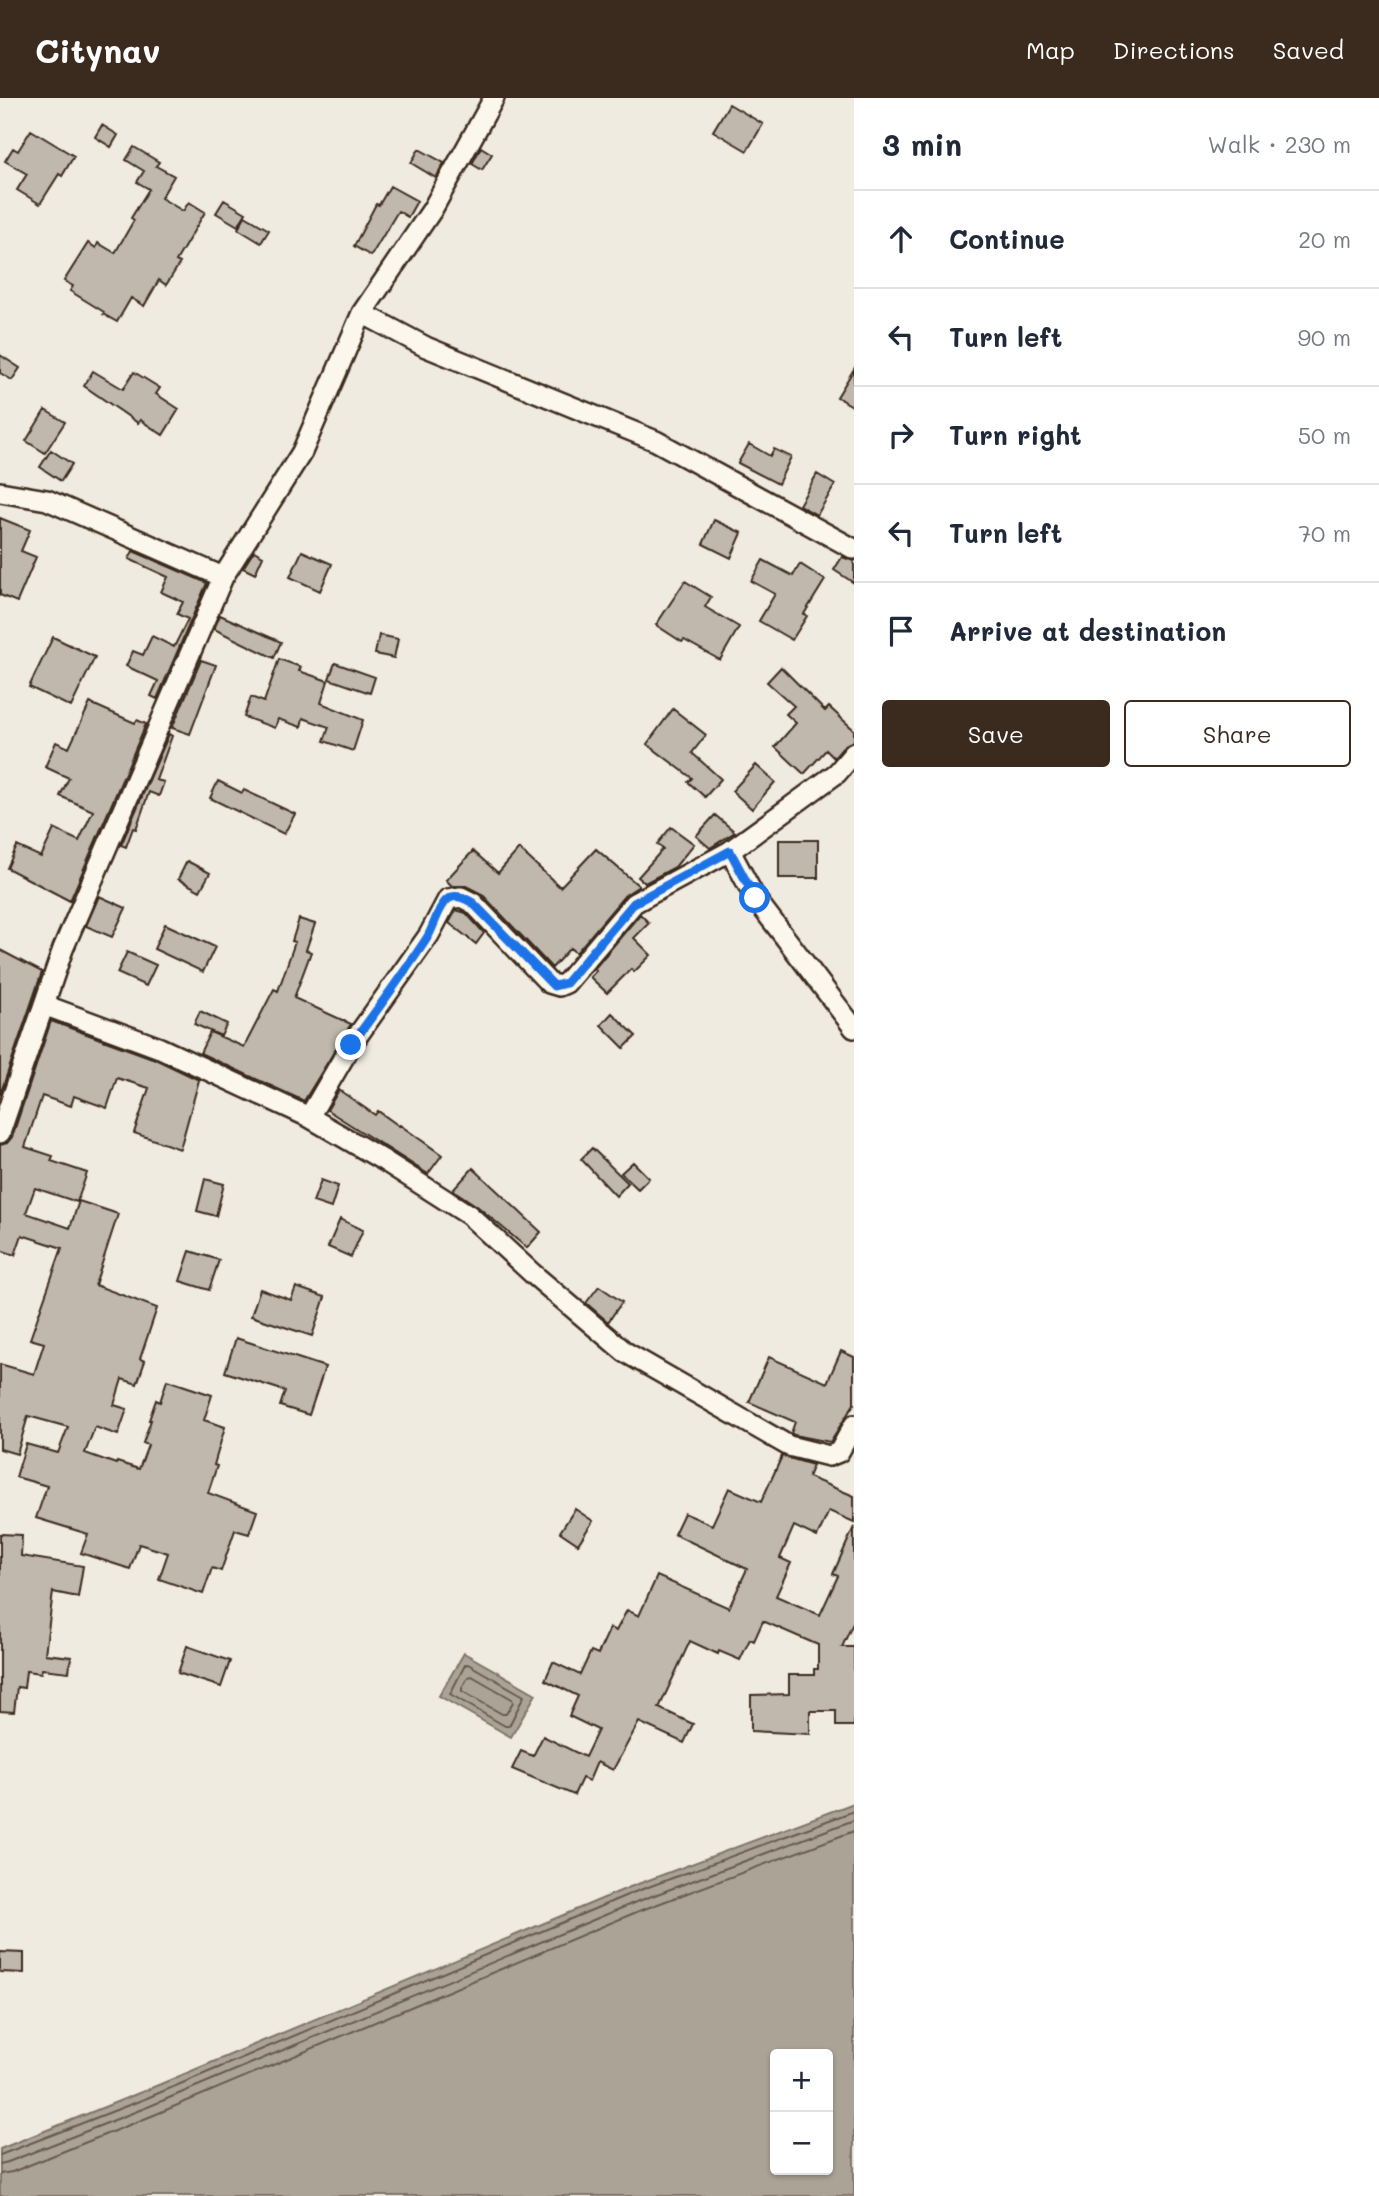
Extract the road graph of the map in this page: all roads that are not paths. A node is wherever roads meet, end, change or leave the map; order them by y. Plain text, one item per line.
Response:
1 (494, 98) edge
2 (362, 313) junction
3 (0, 492) edge
4 (854, 550) edge
5 (223, 577) junction
6 (854, 753) edge
7 (730, 851) junction
8 (44, 1005) junction
9 (854, 1028) edge
10 (309, 1117) junction
11 (0, 1133) edge
12 (854, 1425) edge

1 - 2 street
2 - 4 street
2 - 5 street
3 - 5 street
5 - 8 street
6 - 7 street
7 - 9 street
7 - 10 street
8 - 10 street
8 - 11 street
10 - 12 street

